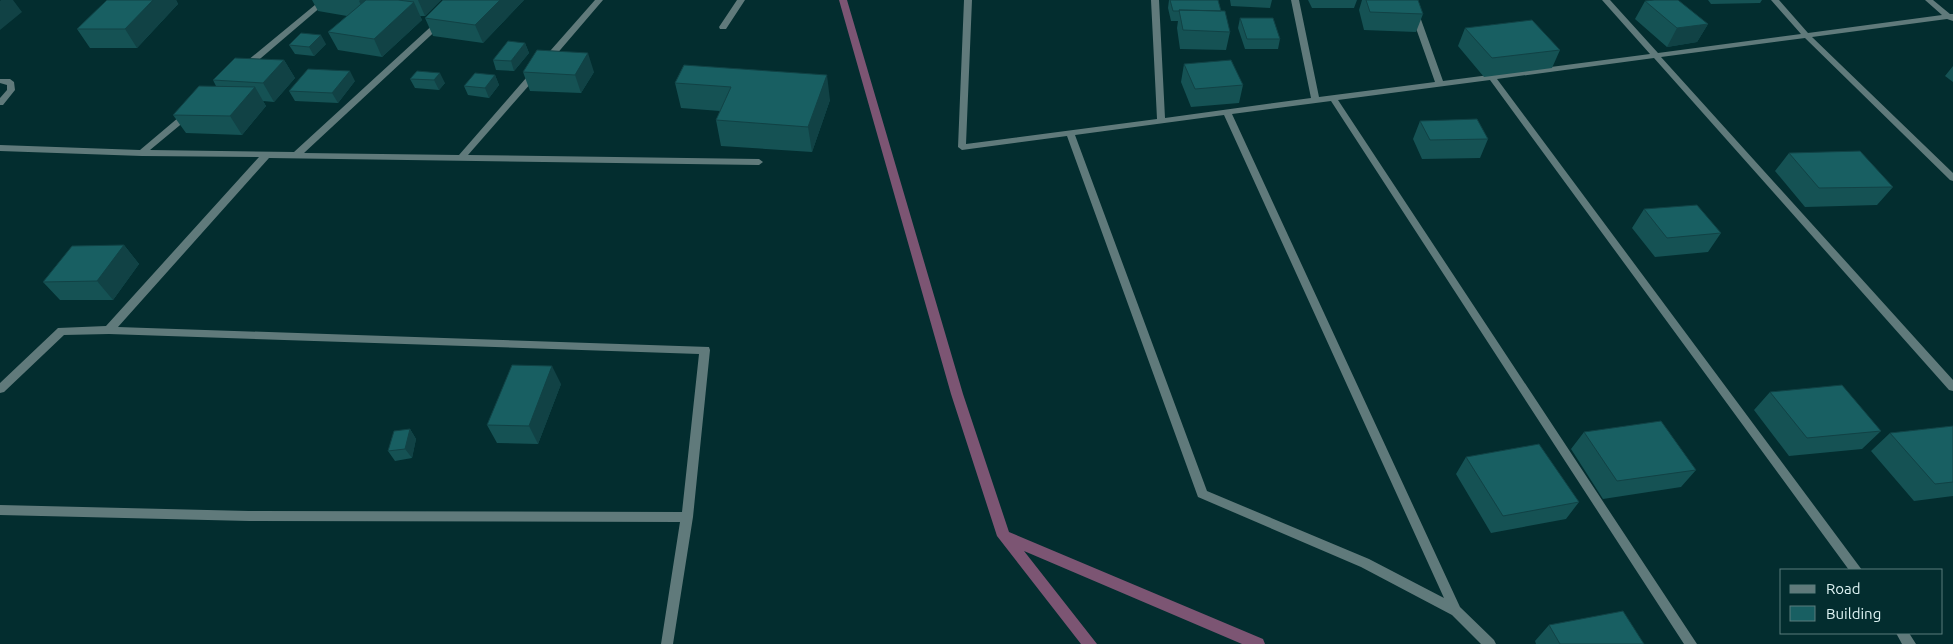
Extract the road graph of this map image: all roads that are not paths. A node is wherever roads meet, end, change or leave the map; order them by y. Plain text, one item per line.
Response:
1 (325, 0) edge
2 (599, 0) edge
3 (741, 0) edge
4 (968, 0) edge
5 (1155, 0) edge
6 (1294, 0) edge
7 (1410, 0) edge
8 (1606, 0) edge
9 (1775, 0) edge
10 (1929, 0) edge
11 (450, 13) edge
12 (1951, 18) edge
13 (724, 27) dead end
14 (1806, 35) junction
15 (1656, 55) junction
16 (241, 70) edge
17 (1492, 77) junction
18 (0, 81) edge
19 (1440, 84) junction
20 (1333, 98) junction
21 (1315, 100) junction
22 (0, 103) edge
23 (195, 108) edge
24 (1226, 112) junction
25 (1161, 121) junction
26 (1070, 133) junction
27 (0, 148) edge
28 (142, 153) junction
29 (267, 154) junction
30 (296, 154) junction
31 (462, 158) junction
32 (760, 162) dead end
33 (1953, 178) edge
34 (109, 330) junction
35 (1953, 387) edge
36 (0, 389) edge
37 (0, 510) edge
38 (687, 517) junction
39 (1855, 569) edge
40 (1456, 611) junction
41 (667, 644) edge
42 (1490, 644) edge
43 (1691, 644) edge

1 - 16 street
2 - 31 street
3 - 13 street
4 - 26 street
5 - 25 street
6 - 21 street
7 - 19 street
8 - 15 street
9 - 14 street
10 - 12 street
11 - 30 street
12 - 14 street
14 - 15 street
14 - 33 street
15 - 17 street
15 - 35 street
17 - 19 street
17 - 39 street
18 - 22 street
19 - 20 street
20 - 21 street
20 - 43 street
21 - 24 street
23 - 28 street
24 - 25 street
24 - 40 street
25 - 26 street
26 - 40 street
27 - 28 street
28 - 29 street
29 - 30 street
29 - 34 street
30 - 31 street
31 - 32 street
34 - 36 street
34 - 38 street
37 - 38 street
38 - 41 street
40 - 42 street

